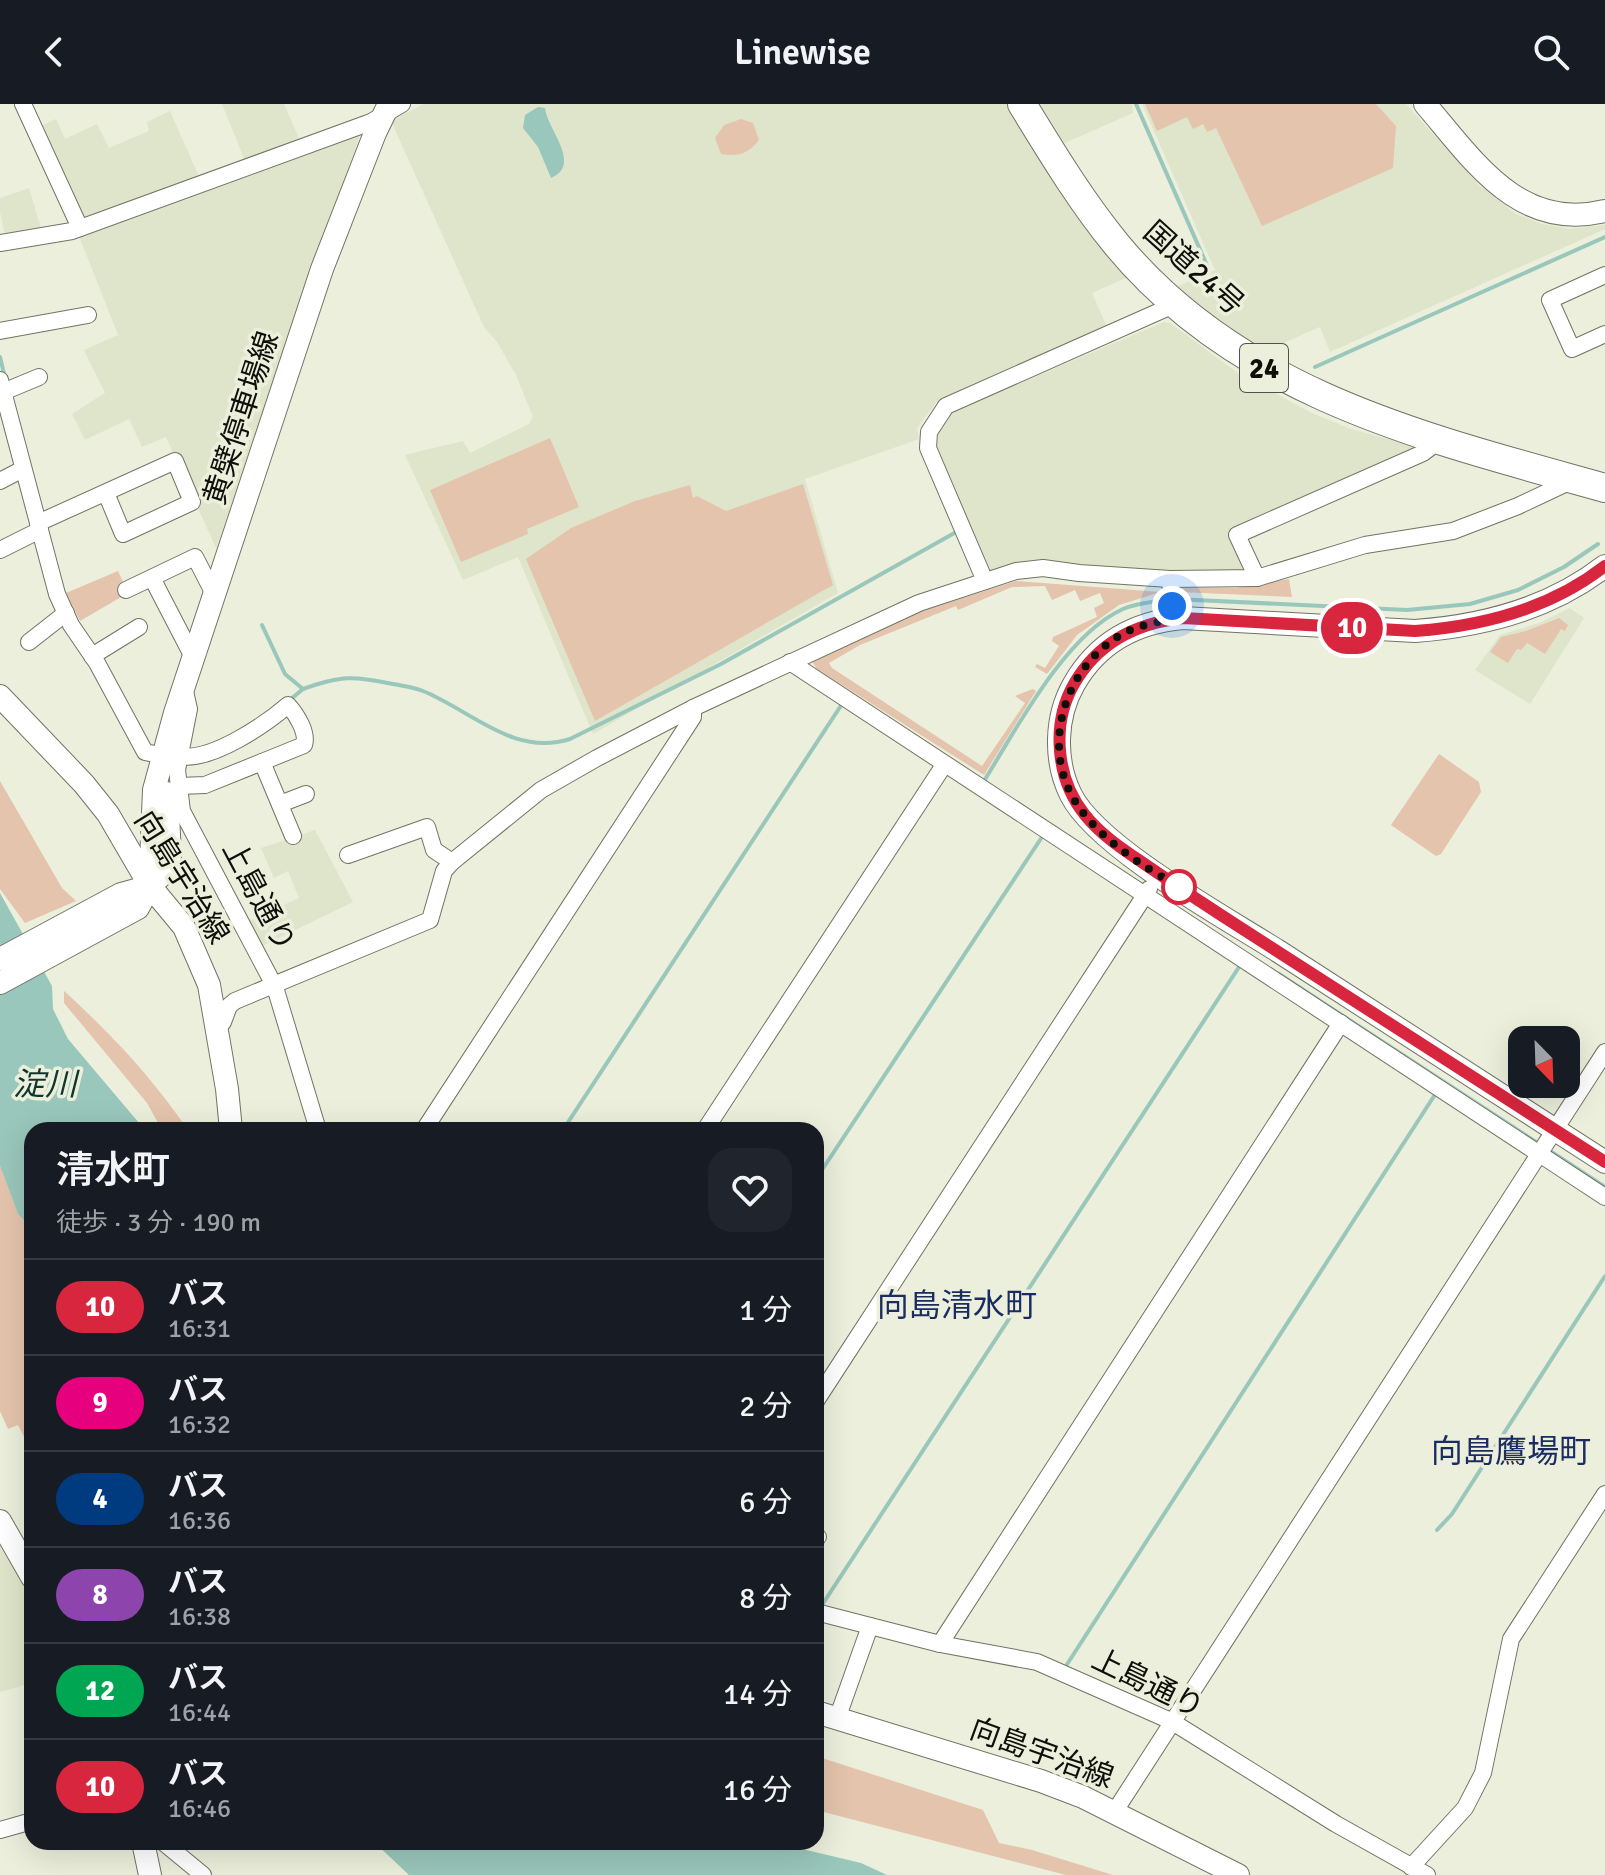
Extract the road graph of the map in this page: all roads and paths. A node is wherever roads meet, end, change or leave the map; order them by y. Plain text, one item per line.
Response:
1 (23, 104) edge
2 (1022, 104) edge
3 (1425, 104) edge
4 (392, 107) edge
5 (1605, 211) edge
6 (80, 228) junction
7 (0, 243) edge
8 (1605, 275) edge
9 (1176, 304) junction
10 (88, 315) dead end
11 (1, 330) edge
12 (1605, 334) edge
13 (39, 377) dead end
14 (6, 387) edge
15 (1440, 440) junction
16 (23, 469) junction
17 (1574, 480) junction
18 (0, 481) edge
19 (1605, 488) edge
20 (106, 493) junction
21 (42, 523) junction
22 (0, 550) edge
23 (1605, 566) edge
24 (152, 578) junction
25 (1257, 578) junction
26 (985, 581) junction
27 (126, 590) dead end
28 (214, 594) junction
29 (1171, 598) junction
30 (66, 613) junction
31 (139, 627) dead end
32 (29, 642) dead end
33 (96, 653) junction
34 (193, 657) junction
35 (790, 662) junction
36 (0, 696) edge
37 (693, 708) junction
38 (172, 756) junction
39 (262, 762) junction
40 (944, 765) junction
41 (179, 786) junction
42 (306, 794) dead end
43 (280, 804) junction
44 (153, 830) junction
45 (293, 836) dead end
46 (123, 838) junction
47 (348, 855) dead end
48 (452, 862) junction
49 (1150, 888) junction
50 (139, 895) junction
51 (0, 959) edge
52 (0, 983) edge
53 (275, 987) junction
54 (215, 1023) junction
55 (1341, 1023) junction
56 (1605, 1052) edge
57 (230, 1122) edge
58 (316, 1122) edge
59 (429, 1122) edge
60 (710, 1122) edge
61 (1545, 1143) junction
62 (1605, 1162) edge
63 (1605, 1197) edge
64 (824, 1389) edge
65 (1605, 1494) edge
66 (0, 1521) edge
67 (24, 1563) edge
68 (824, 1614) edge
69 (870, 1626) junction
70 (940, 1644) junction
71 (826, 1715) edge
72 (1171, 1721) junction
73 (1115, 1811) junction
74 (24, 1823) edge
75 (0, 1830) edge
76 (152, 1850) edge
77 (163, 1850) edge
78 (1411, 1867) junction
79 (150, 1875) edge
80 (203, 1875) edge
81 (1238, 1875) edge
82 (1427, 1875) edge

1 - 6 street
2 - 9 highway, 国道24号 / 24
3 - 5 main road
4 - 6 street
4 - 28 main road, 黄檗停車場線
6 - 7 street
8 - 12 street
9 - 15 highway, 国道24号 / 24
9 - 26 street
10 - 11 street
13 - 14 street
14 - 16 street
15 - 17 highway, 国道24号 / 24
15 - 25 street
16 - 18 street
16 - 21 street
17 - 19 highway, 国道24号 / 24
17 - 25 street
20 - 20 street
20 - 21 street
21 - 22 street
21 - 30 street
23 - 29 main road
24 - 27 street
24 - 28 street
24 - 34 street
25 - 29 street
26 - 29 street
26 - 35 street
28 - 34 main road, 黄檗停車場線
29 - 49 main road
30 - 32 street
30 - 33 street
31 - 33 street
33 - 38 street
34 - 38 main road, 黄檗停車場線
35 - 37 street
35 - 40 street
36 - 46 main road, 向島宇治線
37 - 48 street
37 - 59 street
38 - 39 street
38 - 41 street, 上島通り
38 - 44 main road, 黄檗停車場線
38 - 50 main road, 黄檗停車場線
39 - 41 street
39 - 43 street
40 - 49 street
40 - 60 street
41 - 53 street, 上島通り
42 - 43 street
43 - 45 street
44 - 46 main road
44 - 50 main road, 黄檗停車場線
46 - 50 main road, 向島宇治線
47 - 48 street
48 - 53 street
49 - 55 street
49 - 61 main road
49 - 64 street
50 - 51 main road
50 - 52 main road
50 - 54 main road, 向島宇治線
53 - 54 street
53 - 58 street, 上島通り
54 - 57 main road, 向島宇治線
55 - 61 street
55 - 70 street
56 - 61 street
61 - 62 main road
61 - 63 street
61 - 72 street
65 - 78 street
66 - 67 main road
68 - 69 street, 上島通り
69 - 70 street, 上島通り
69 - 71 street
70 - 72 street, 上島通り
71 - 73 main road, 向島宇治線
72 - 73 street
72 - 78 street, 上島通り
73 - 81 main road, 向島宇治線
74 - 75 street
76 - 79 main road
77 - 80 street
78 - 82 street, 上島通り

